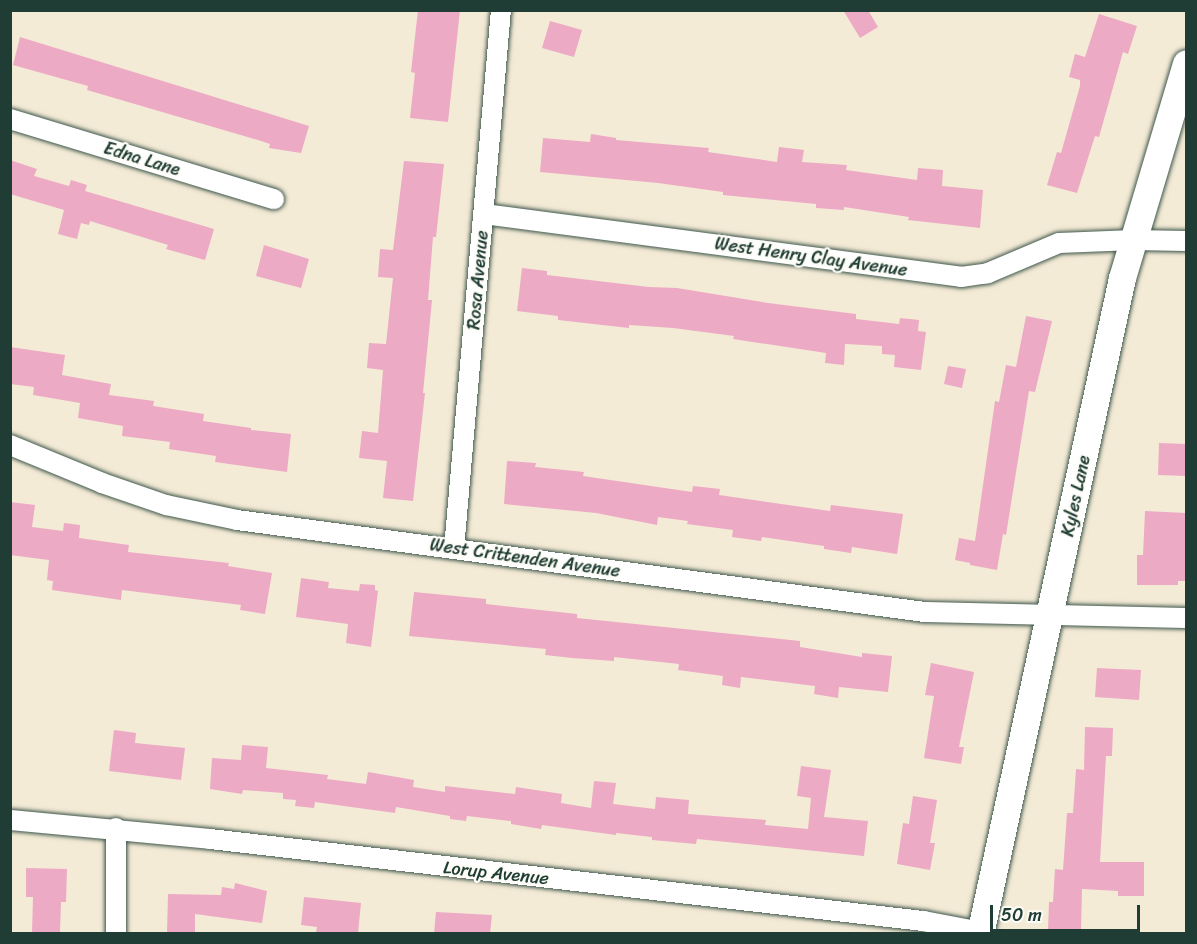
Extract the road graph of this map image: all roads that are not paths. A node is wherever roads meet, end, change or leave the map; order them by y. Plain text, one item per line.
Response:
1 (501, 10) edge
2 (1186, 63) edge
3 (10, 119) edge
4 (274, 199) dead end
5 (484, 214) junction
6 (1134, 240) junction
7 (1186, 241) edge
8 (10, 445) edge
9 (454, 549) junction
10 (1050, 615) junction
11 (1186, 618) edge
12 (10, 820) edge
13 (116, 828) junction
14 (980, 932) edge
15 (116, 933) edge

1 - 5 street, Rosa Avenue
2 - 6 main road, Kyles Lane
3 - 4 street, Edna Lane
5 - 6 street, West Henry Clay Avenue
5 - 9 street, Rosa Avenue
6 - 7 street, West Henry Clay Avenue
6 - 10 main road, Kyles Lane
8 - 9 street, West Crittenden Avenue
9 - 10 street, West Crittenden Avenue
10 - 11 street, West Crittenden Avenue
10 - 14 main road, Kyles Lane
12 - 13 street, Lorup Avenue
13 - 14 street, Lorup Avenue
13 - 15 street

